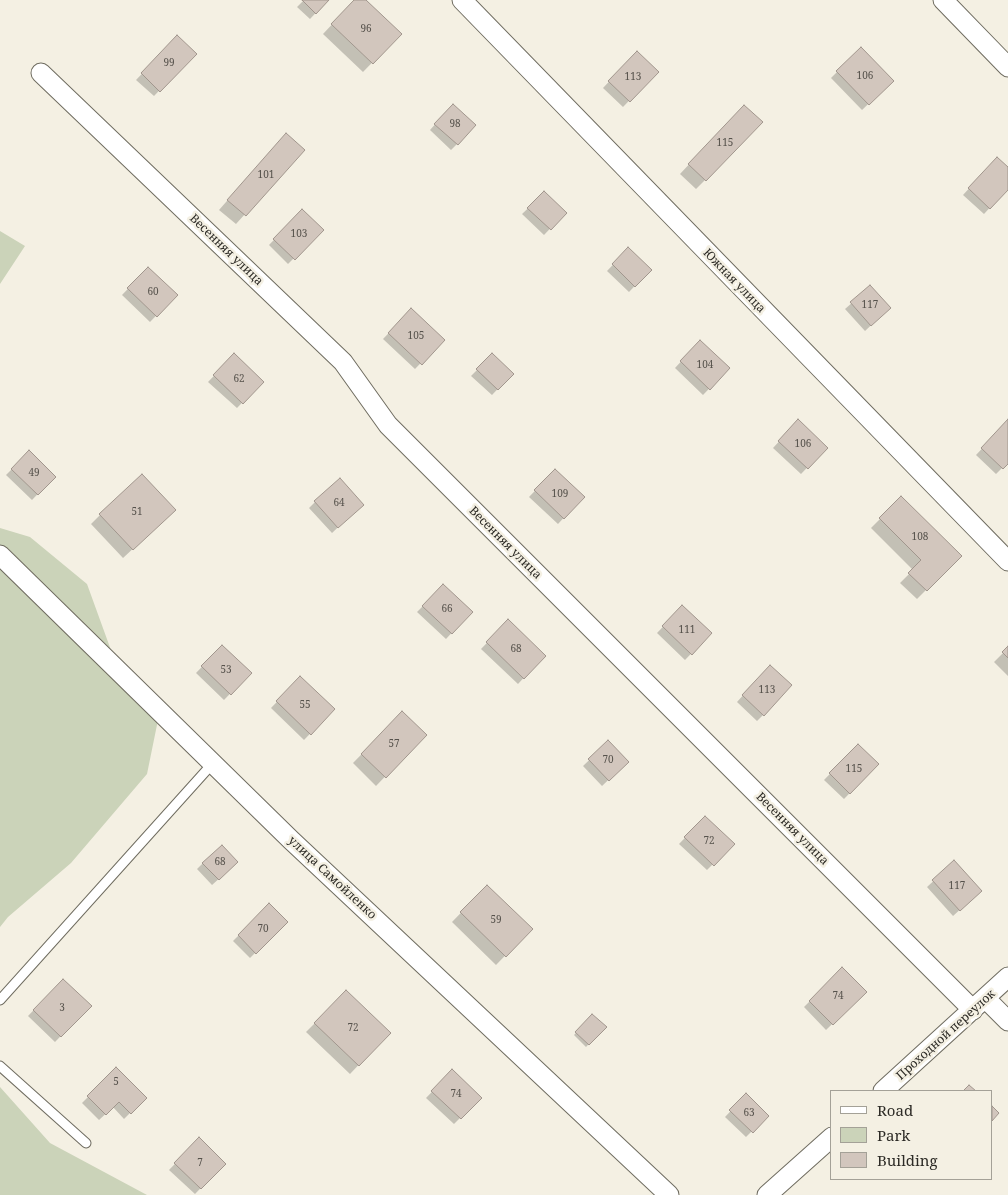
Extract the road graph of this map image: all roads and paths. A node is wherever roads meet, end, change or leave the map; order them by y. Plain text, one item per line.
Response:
1 (462, 0) edge
2 (943, 0) edge
3 (1008, 67) edge
4 (41, 73) dead end
5 (0, 555) edge
6 (1008, 561) edge
7 (213, 763) junction
8 (1008, 978) edge
9 (0, 1000) edge
10 (980, 1004) junction
11 (1008, 1021) edge
12 (0, 1066) edge
13 (884, 1090) edge
14 (830, 1139) edge
15 (86, 1143) dead end
16 (669, 1195) edge
17 (767, 1195) edge

1 - 6 street, Южная улица
2 - 3 street
4 - 10 street, Весенняя улица
5 - 7 street, улица Самойленко
7 - 9 lane
7 - 16 street, улица Самойленко
8 - 10 street, Проходной переулок
10 - 11 street, Весенняя улица
10 - 13 street, Проходной переулок
12 - 15 lane
14 - 17 street

